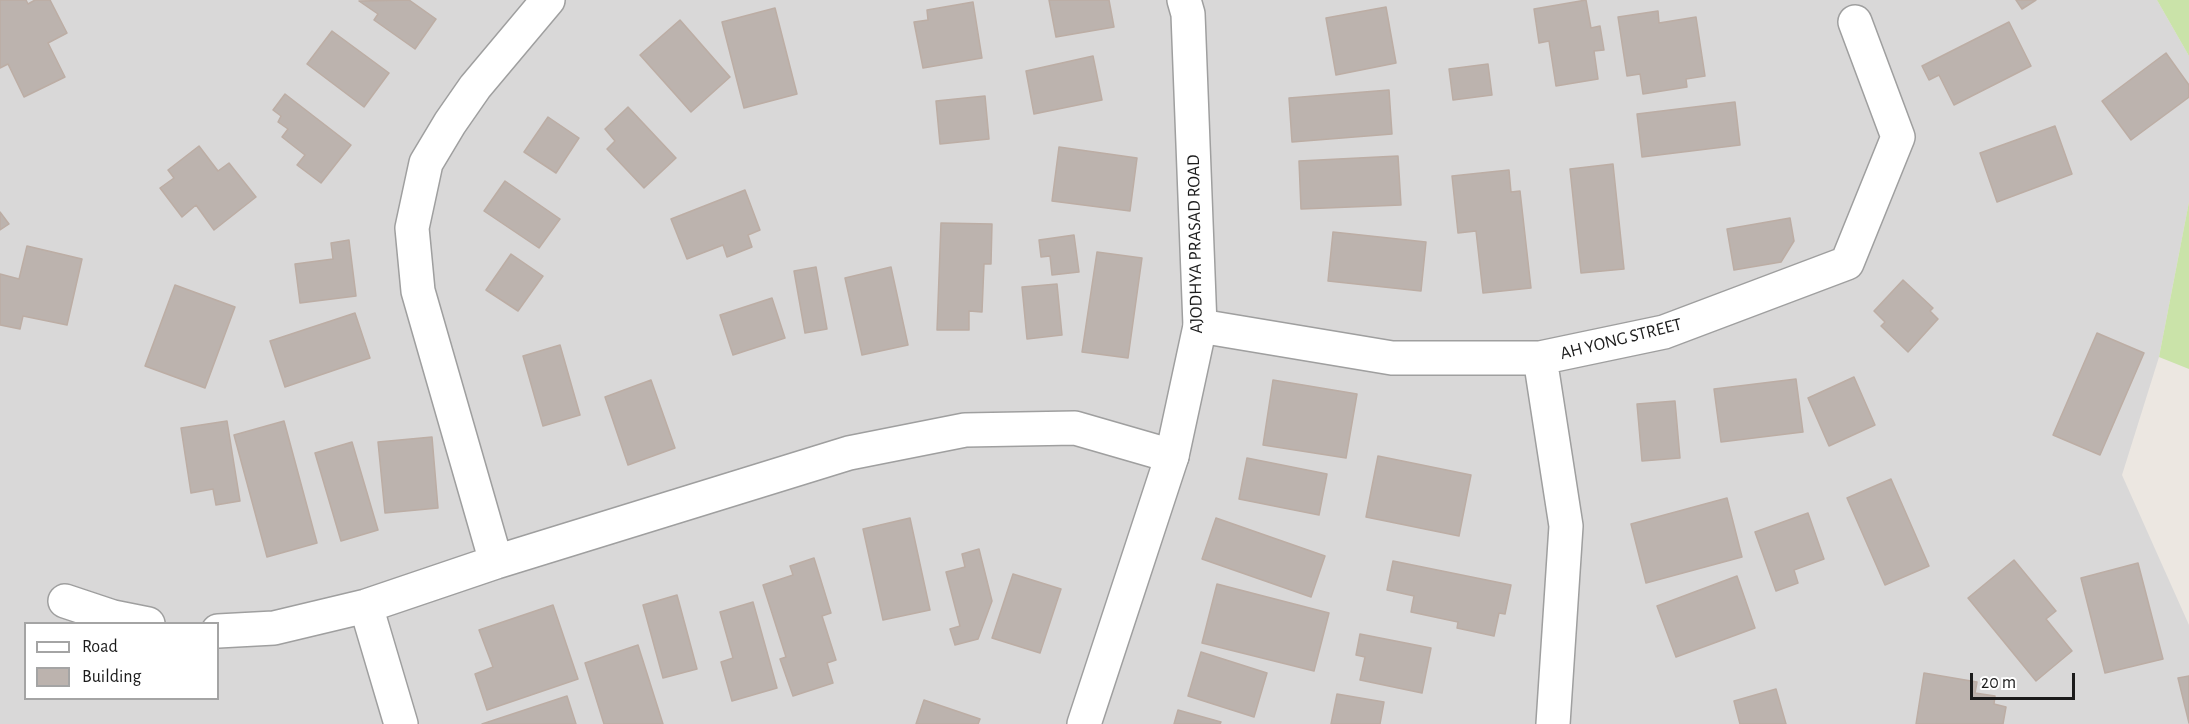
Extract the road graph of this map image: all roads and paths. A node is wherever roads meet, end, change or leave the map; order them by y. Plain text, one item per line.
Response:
1 (548, 0) edge
2 (1184, 0) edge
3 (1855, 22) dead end
4 (1200, 326) junction
5 (1540, 358) junction
6 (1173, 456) junction
7 (496, 562) junction
8 (65, 601) dead end
9 (366, 606) junction
10 (138, 622) edge
11 (219, 631) edge
12 (401, 724) edge
13 (1084, 724) edge
14 (1553, 724) edge

1 - 7 street
2 - 4 street, AJODHYA PRASAD ROAD
3 - 5 street, AH YONG STREET
4 - 5 street, AH YONG STREET
4 - 6 street, AJODHYA PRASAD ROAD
5 - 14 street
6 - 7 street
6 - 13 street, AJODHYA PRASAD ROAD
7 - 9 street
8 - 10 street
9 - 11 street
9 - 12 street

